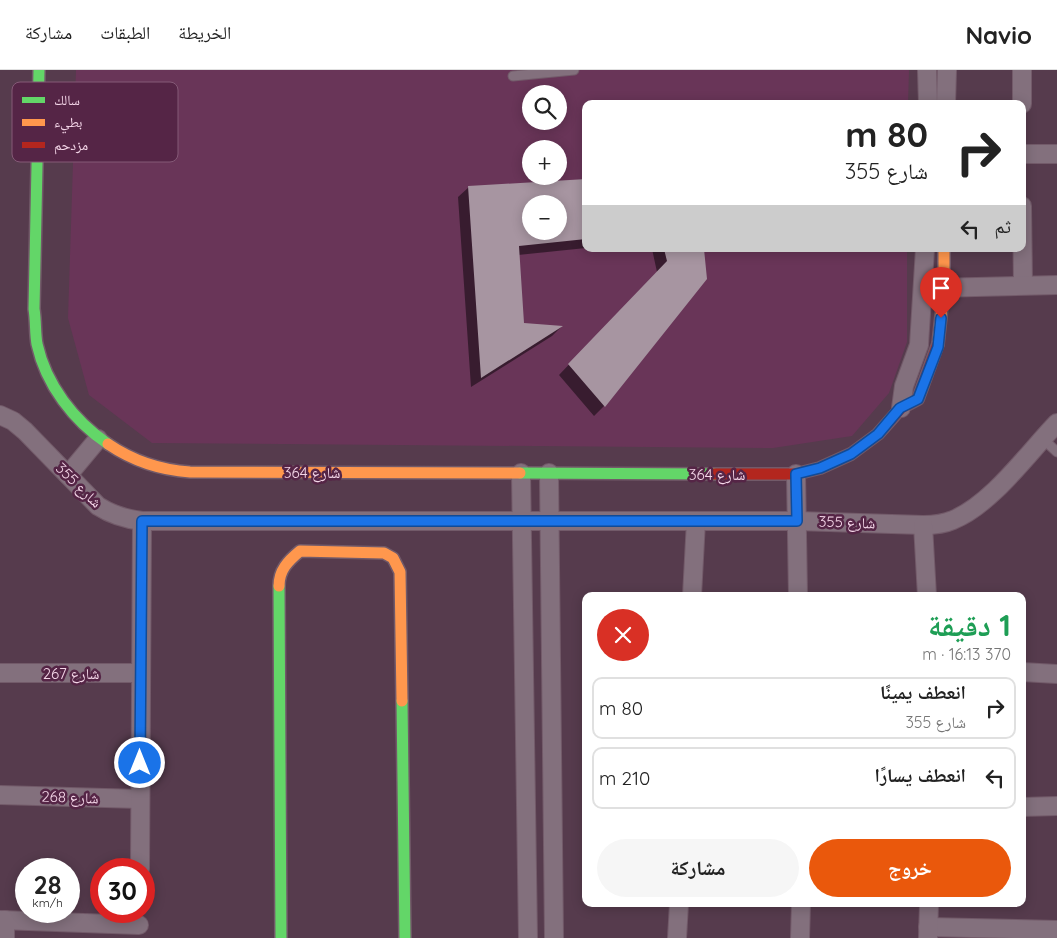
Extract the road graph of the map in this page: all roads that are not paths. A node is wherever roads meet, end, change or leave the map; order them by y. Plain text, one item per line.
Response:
1 (574, 70) edge
2 (927, 70) edge
3 (947, 70) edge
4 (1022, 70) edge
5 (513, 76) dead end
6 (928, 100) edge
7 (946, 100) edge
8 (1022, 100) edge
9 (1026, 154) edge
10 (1057, 154) edge
11 (37, 162) edge
12 (925, 252) edge
13 (944, 252) edge
14 (1023, 252) edge
15 (1023, 284) junction
16 (1057, 285) edge
17 (924, 288) junction
18 (944, 288) junction
19 (900, 408) junction
20 (0, 415) edge
21 (1057, 423) edge
22 (98, 439) junction
23 (1043, 439) junction
24 (1057, 452) edge
25 (521, 473) junction
26 (549, 473) junction
27 (796, 474) junction
28 (68, 475) junction
29 (142, 521) junction
30 (522, 521) junction
31 (550, 521) junction
32 (696, 521) junction
33 (797, 521) junction
34 (923, 526) junction
35 (692, 592) edge
36 (798, 592) edge
37 (927, 592) edge
38 (141, 672) junction
39 (1026, 672) edge
40 (0, 673) edge
41 (1057, 674) edge
42 (0, 795) edge
43 (140, 799) junction
44 (1057, 806) edge
45 (1026, 807) edge
46 (140, 858) edge
47 (679, 907) edge
48 (801, 907) edge
49 (928, 907) edge
50 (2, 920) edge
51 (139, 925) edge
52 (1057, 930) edge
53 (928, 932) edge
54 (5, 938) edge
55 (281, 938) edge
56 (405, 938) edge
57 (528, 938) edge
58 (554, 938) edge
59 (677, 938) edge
60 (800, 938) edge

1 - 5 lane
2 - 6 street
3 - 7 street
4 - 8 street
9 - 10 street
11 - 22 street, شارع 364
12 - 17 street, شارع 364
13 - 18 street, شارع 364
14 - 15 street
15 - 16 street
15 - 18 street
17 - 18 street
17 - 19 street, شارع 364
18 - 19 street, شارع 364
19 - 27 street, شارع 364
20 - 28 street, شارع 355
21 - 23 street, شارع 355
22 - 25 street, شارع 364
22 - 28 street
23 - 24 lane
23 - 34 street, شارع 355
25 - 26 street, شارع 364
25 - 30 street
26 - 27 street, شارع 364
26 - 31 street
27 - 33 street
28 - 29 street, شارع 355
29 - 30 street, شارع 355
29 - 38 street
30 - 31 street, شارع 355
30 - 57 street
31 - 32 street, شارع 355
31 - 58 street
32 - 33 street, شارع 355
32 - 35 street
33 - 34 street, شارع 355
33 - 36 street
34 - 37 street
38 - 40 street, شارع 267
38 - 43 street
39 - 41 street
42 - 43 street, شارع 268
43 - 46 street
44 - 45 street
47 - 59 street
48 - 60 street
49 - 53 street
50 - 51 street
50 - 54 street
52 - 53 street
55 - 56 street

